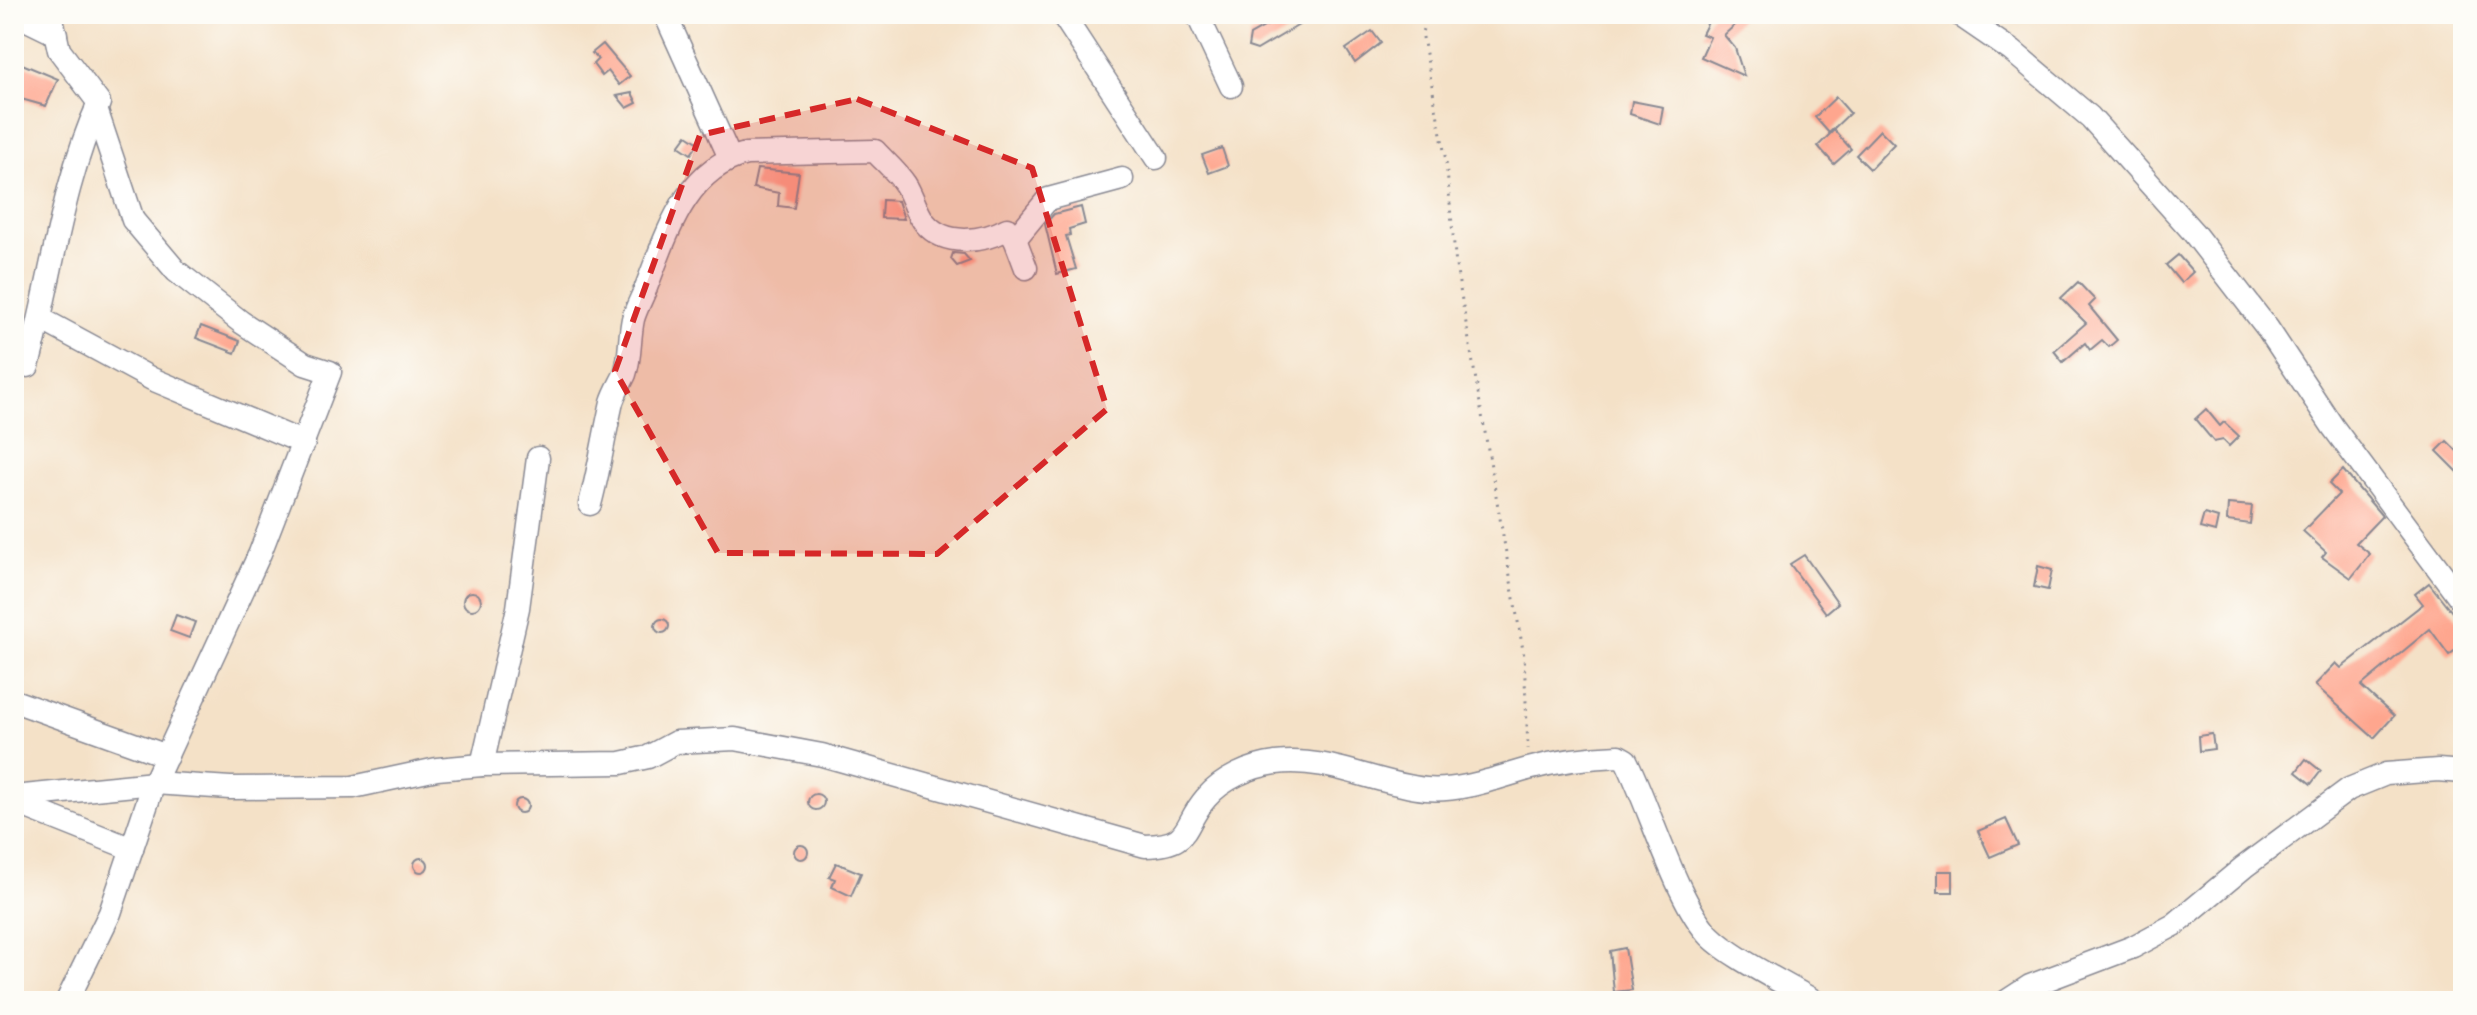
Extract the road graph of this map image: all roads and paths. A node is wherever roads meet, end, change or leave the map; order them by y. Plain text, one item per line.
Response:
1 (15, 14) edge
2 (665, 14) edge
3 (1062, 14) edge
4 (1197, 14) edge
5 (1428, 14) edge
6 (1958, 14) edge
7 (54, 24) edge
8 (1231, 86) dead end
9 (96, 109) junction
10 (730, 158) junction
11 (1156, 158) dead end
12 (1122, 179) dead end
13 (1015, 239) junction
14 (1026, 268) dead end
15 (41, 319) junction
16 (28, 366) joint
17 (14, 418) edge
18 (304, 443) junction
19 (538, 458) dead end
20 (590, 504) dead end
21 (2456, 574) edge
22 (2463, 602) edge
23 (14, 701) edge
24 (167, 756) junction
25 (482, 765) junction
26 (1529, 769) junction
27 (2463, 772) edge
28 (154, 783) junction
29 (14, 800) edge
30 (132, 849) junction
31 (67, 1001) edge
32 (1814, 1001) edge
33 (2007, 1001) edge

1 - 7 street
2 - 10 street
3 - 11 street
4 - 8 street
5 - 26 path
6 - 21 street
7 - 9 street
9 - 15 street
9 - 18 street
10 - 13 street
10 - 20 street
12 - 13 street
13 - 14 street
15 - 16 street
15 - 18 street
16 - 17 path
18 - 24 street
19 - 25 street
21 - 22 street
23 - 24 street
24 - 28 street
25 - 26 street
25 - 28 street
26 - 32 street
27 - 33 street
28 - 29 street
28 - 30 street
29 - 30 street
30 - 31 street

